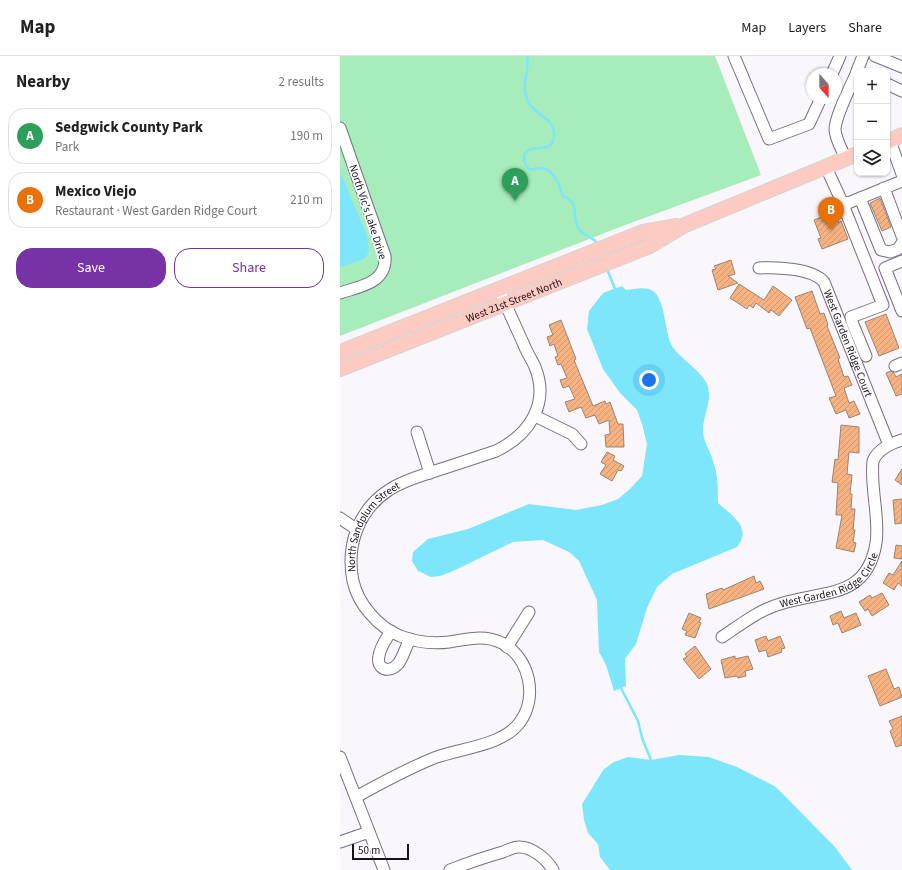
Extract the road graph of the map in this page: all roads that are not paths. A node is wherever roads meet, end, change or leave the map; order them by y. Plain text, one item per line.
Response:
1 (734, 56) edge
2 (840, 56) edge
3 (864, 56) edge
4 (875, 56) edge
5 (902, 67) edge
6 (835, 68) edge
7 (859, 68) edge
8 (854, 80) edge
9 (890, 85) edge
10 (902, 91) edge
11 (818, 104) edge
12 (340, 128) edge
13 (893, 139) edge
14 (851, 157) edge
15 (826, 167) junction
16 (902, 174) edge
17 (902, 181) edge
18 (884, 188) junction
19 (860, 198) junction
20 (842, 202) junction
21 (685, 225) junction
22 (902, 236) edge
23 (902, 243) edge
24 (902, 261) edge
25 (759, 268) dead end
26 (499, 289) junction
27 (340, 293) edge
28 (900, 298) edge
29 (506, 304) junction
30 (883, 305) junction
31 (902, 311) edge
32 (340, 352) edge
33 (866, 356) dead end
34 (340, 369) edge
35 (536, 416) junction
36 (417, 432) dead end
37 (902, 440) edge
38 (581, 444) dead end
39 (889, 445) junction
40 (430, 473) junction
41 (340, 518) edge
42 (356, 529) junction
43 (530, 612) dead end
44 (391, 631) junction
45 (722, 636) dead end
46 (410, 639) junction
47 (507, 647) junction
48 (340, 757) edge
49 (356, 797) junction
50 (369, 832) junction
51 (340, 842) edge
52 (384, 870) edge
53 (450, 870) edge
54 (553, 870) edge

1 - 11 street
2 - 6 street
3 - 7 street
4 - 5 street
8 - 14 street
9 - 10 street
12 - 27 street, North Vic's Lake Drive
13 - 16 street
14 - 15 main road, West 21st Street North
15 - 20 street
15 - 21 main road, West 21st Street North
17 - 18 street
18 - 19 street
18 - 22 street
19 - 20 street
19 - 23 street
20 - 30 street
21 - 26 main road, West 21st Street North
21 - 29 main road, West 21st Street North
24 - 28 street
25 - 39 street, West Garden Ridge Court
26 - 29 street, North Sandplum Street
26 - 32 main road, West 21st Street North
28 - 30 street
28 - 31 street
29 - 34 main road, West 21st Street North
29 - 35 street, North Sandplum Street
30 - 33 street
35 - 38 street
35 - 40 street, North Sandplum Street
36 - 40 street
37 - 39 street
39 - 45 street, West Garden Ridge Circle
40 - 42 street, North Sandplum Street
41 - 42 street
42 - 44 street, North Sandplum Street
43 - 47 street
44 - 46 street, North Sandplum Street
44 - 46 street
46 - 47 street, North Sandplum Street
47 - 49 street, North Sandplum Street
48 - 49 street
49 - 50 street
50 - 51 street
50 - 52 street
53 - 54 street

